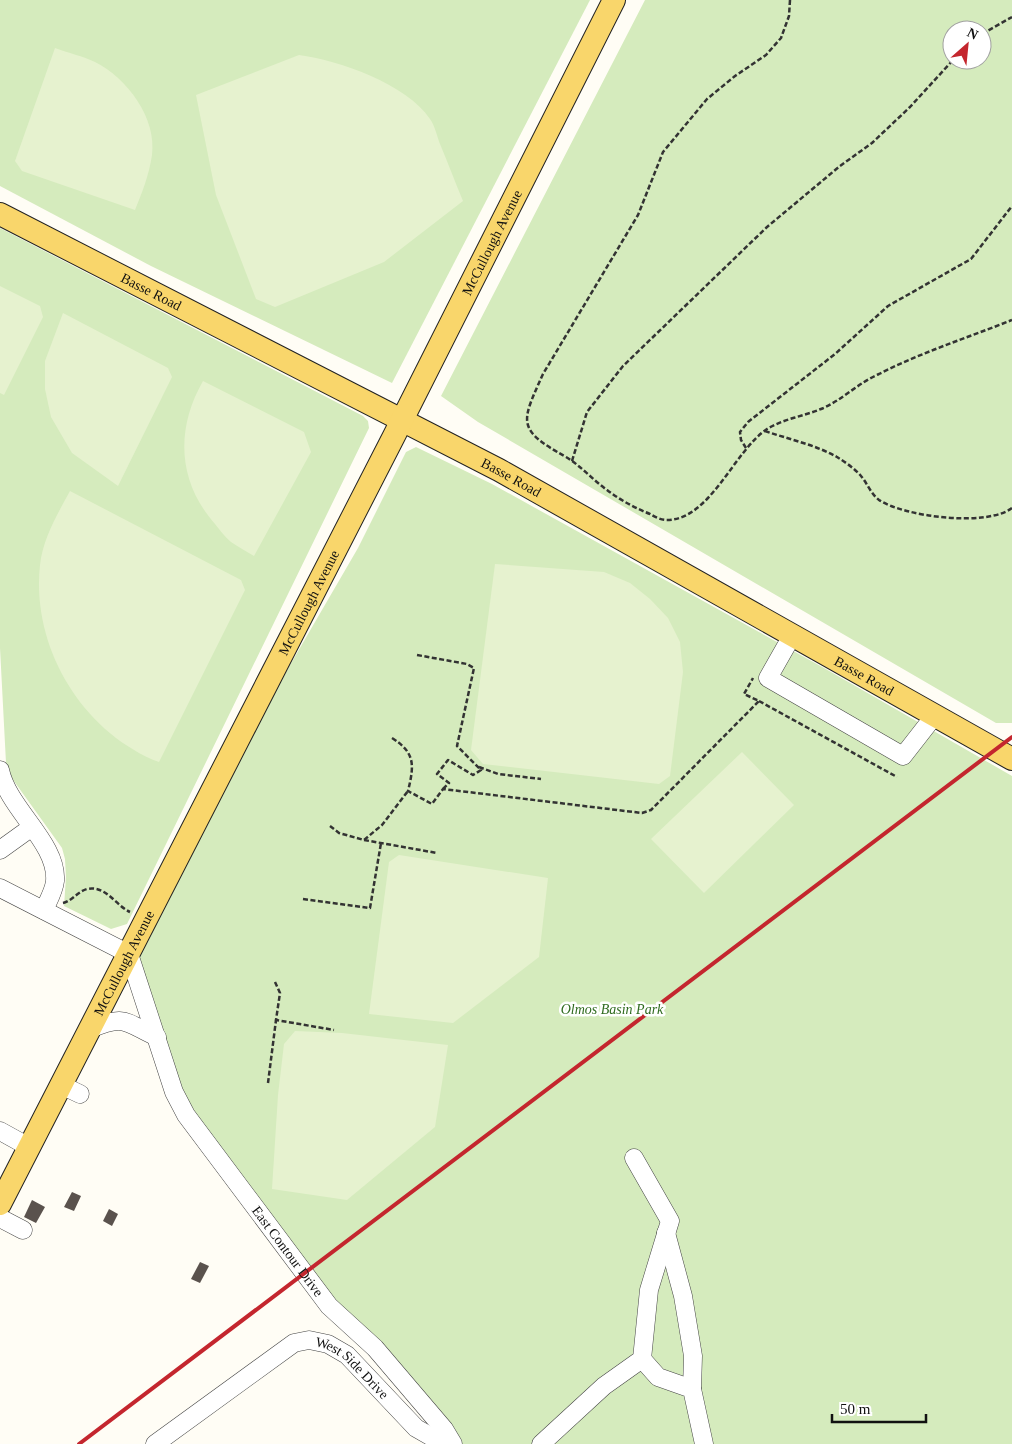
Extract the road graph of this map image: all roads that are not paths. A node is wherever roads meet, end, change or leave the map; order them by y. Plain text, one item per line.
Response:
1 (614, 0) edge
2 (0, 214) edge
3 (402, 421) junction
4 (793, 634) junction
5 (935, 715) junction
6 (1012, 759) edge
7 (0, 770) edge
8 (4, 791) edge
9 (32, 827) junction
10 (0, 850) edge
11 (0, 888) edge
12 (44, 910) junction
13 (129, 954) junction
14 (90, 1029) junction
15 (157, 1037) junction
16 (0, 1131) edge
17 (30, 1147) junction
18 (634, 1158) dead end
19 (0, 1204) edge
20 (0, 1218) edge
21 (23, 1230) dead end
22 (666, 1232) junction
23 (642, 1359) junction
24 (692, 1390) junction
25 (158, 1443) edge
26 (444, 1444) edge
27 (452, 1444) edge
28 (542, 1444) edge
29 (704, 1444) edge

1 - 3 main road, McCullough Avenue
2 - 3 main road, Basse Road
3 - 4 main road, Basse Road
3 - 13 main road, McCullough Avenue
4 - 5 main road, Basse Road
4 - 5 street
5 - 6 main road, Basse Road
7 - 8 street
8 - 9 street
9 - 10 street
9 - 12 street
11 - 12 street
12 - 13 street
13 - 14 main road, McCullough Avenue
13 - 15 street, East Contour Drive
14 - 15 street
14 - 17 main road, McCullough Avenue
15 - 27 street, East Contour Drive
16 - 17 street
17 - 19 main road, McCullough Avenue
18 - 22 street
20 - 21 street
22 - 23 street
22 - 24 street
23 - 24 street
23 - 28 street
24 - 29 street
25 - 26 street, West Side Drive

